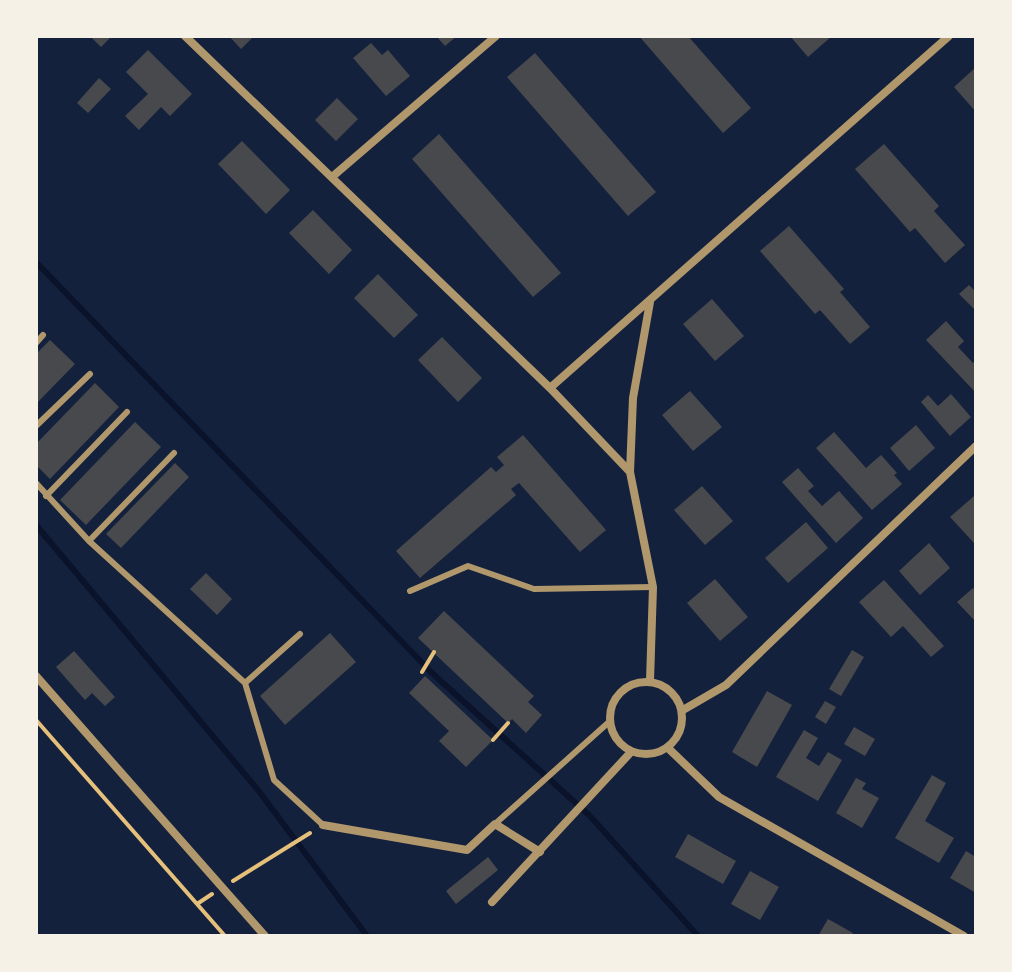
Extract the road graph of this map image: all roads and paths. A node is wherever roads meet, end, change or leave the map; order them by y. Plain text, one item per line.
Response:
1 (185, 36) edge
2 (496, 36) edge
3 (949, 36) edge
4 (332, 177) junction
5 (650, 301) junction
6 (43, 335) dead end
7 (36, 343) edge
8 (90, 374) dead end
9 (550, 388) junction
10 (127, 412) dead end
11 (36, 426) edge
12 (976, 446) edge
13 (174, 453) dead end
14 (630, 472) junction
15 (36, 483) edge
16 (46, 496) junction
17 (89, 541) junction
18 (653, 587) junction
19 (410, 591) dead end
20 (300, 634) dead end
21 (434, 652) dead end
22 (422, 672) dead end
23 (36, 676) edge
24 (650, 681) junction
25 (245, 683) junction
26 (683, 710) junction
27 (36, 720) edge
28 (609, 722) junction
29 (508, 723) dead end
30 (493, 740) dead end
31 (668, 748) junction
32 (631, 752) junction
33 (495, 824) junction
34 (323, 825) junction
35 (540, 852) junction
36 (221, 888) junction
37 (492, 902) dead end
38 (225, 936) edge
39 (265, 936) edge
40 (964, 936) edge

1 - 4 street
2 - 4 street
3 - 5 street
4 - 9 street
5 - 9 street
5 - 14 street
6 - 7 lane
8 - 11 lane
9 - 14 street
10 - 16 lane
12 - 26 street
13 - 17 lane
14 - 18 street
15 - 16 lane
16 - 17 lane
17 - 25 lane
18 - 19 lane
18 - 24 street
20 - 25 lane
21 - 22 path
23 - 36 street
24 - 26 street
24 - 28 street
25 - 34 lane
26 - 31 street
27 - 38 path
28 - 32 street
28 - 33 lane
29 - 30 path
31 - 32 street
31 - 40 street
32 - 35 street
33 - 34 street
33 - 35 street
34 - 36 path
35 - 37 street
36 - 39 street

